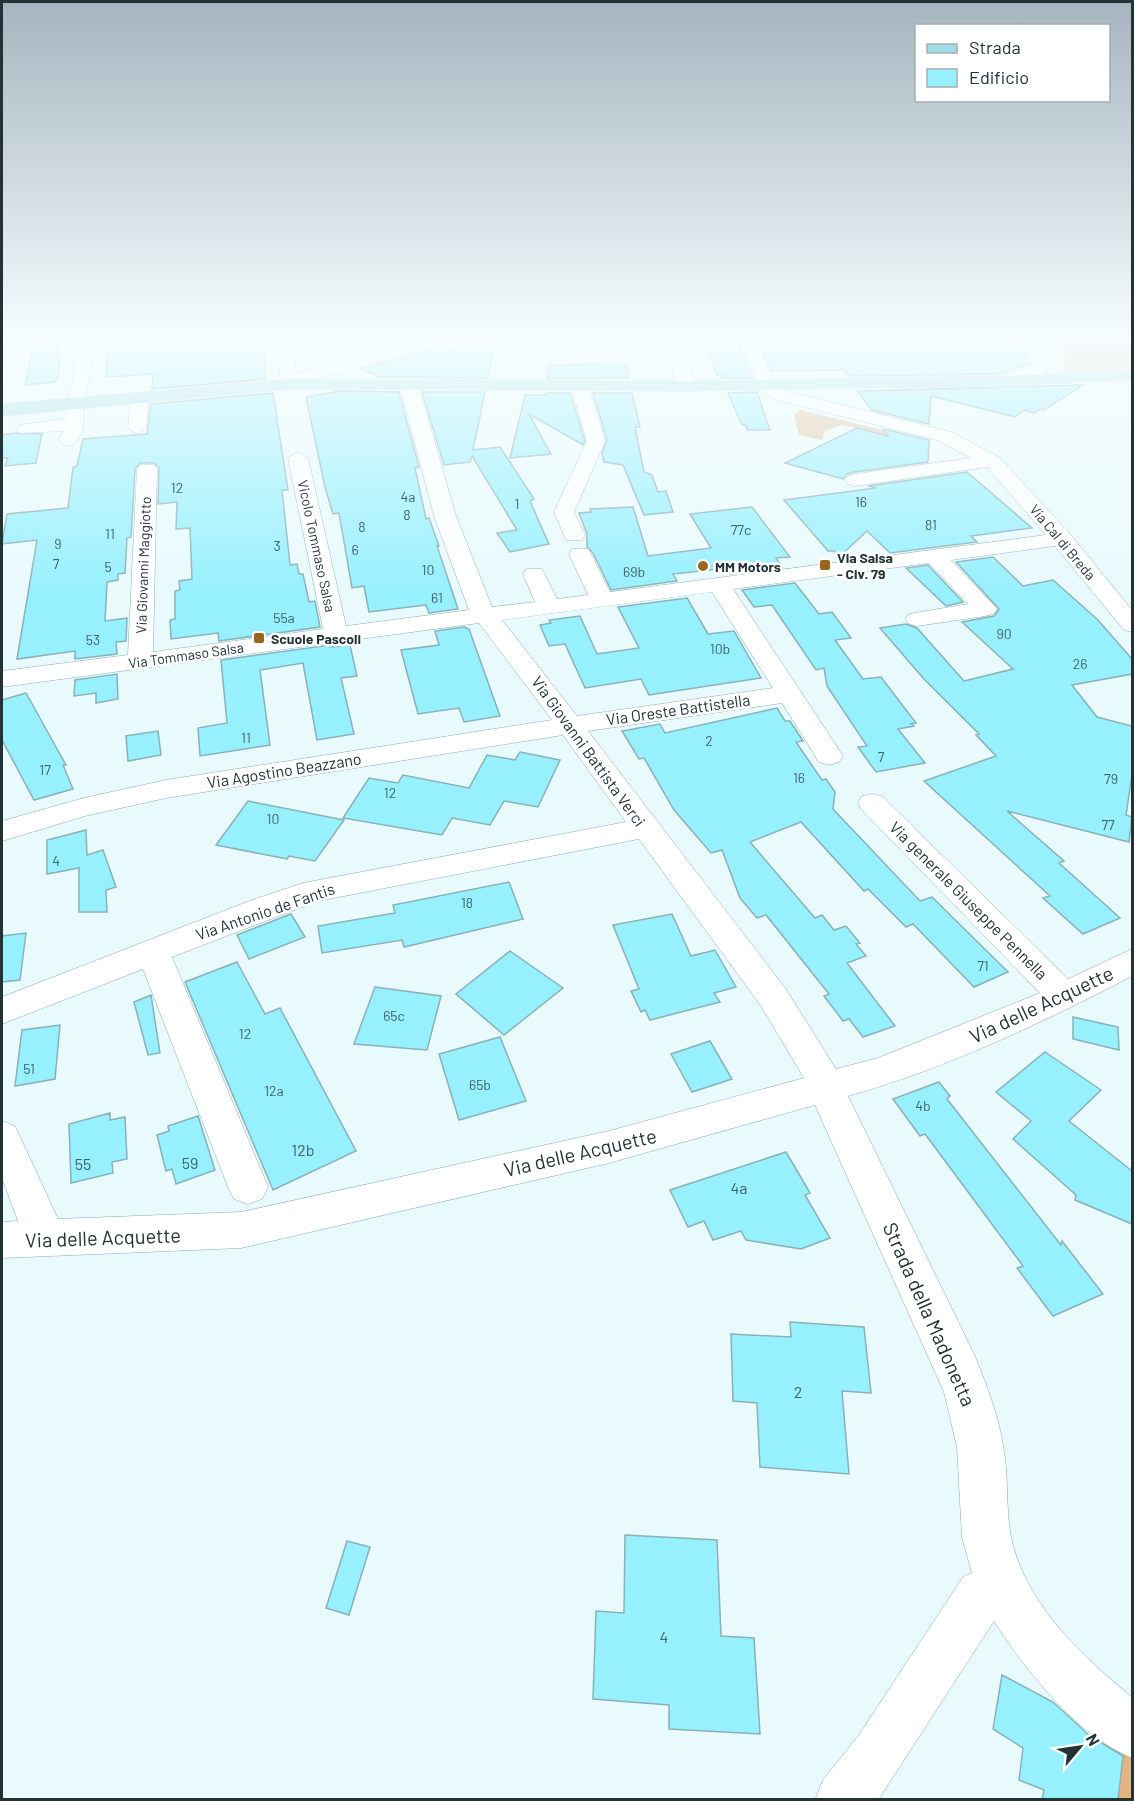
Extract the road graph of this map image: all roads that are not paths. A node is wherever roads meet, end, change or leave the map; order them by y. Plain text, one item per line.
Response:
1 (72, 424) edge
2 (137, 424) edge
3 (420, 424) edge
4 (591, 424) edge
5 (905, 424) edge
6 (137, 428) dead end
7 (26, 429) dead end
8 (298, 458) dead end
9 (992, 461) junction
10 (147, 469) dead end
11 (855, 480) dead end
12 (1062, 539) junction
13 (934, 555) junction
14 (534, 573) dead end
15 (718, 584) junction
16 (602, 599) junction
17 (549, 607) junction
18 (484, 615) junction
19 (917, 619) dead end
20 (1132, 625) edge
21 (336, 634) junction
22 (140, 661) junction
23 (2, 680) edge
24 (788, 694) junction
25 (569, 725) junction
26 (829, 756) dead end
27 (872, 803) dead end
28 (646, 828) junction
29 (2, 831) edge
30 (153, 952) junction
31 (1132, 961) edge
32 (1065, 997) junction
33 (2, 1011) edge
34 (828, 1088) junction
35 (2, 1137) edge
36 (248, 1187) dead end
37 (43, 1238) junction
38 (2, 1240) edge
39 (1001, 1586) junction
40 (1122, 1723) edge
41 (843, 1800) edge

1 - 7 street
2 - 6 street
3 - 18 street, Via Giovanni Battista Verci
4 - 16 street
5 - 9 street, Via Cal di Breda
8 - 21 street, Vicolo Tommaso Salsa
9 - 11 street
9 - 12 street, Via Cal di Breda
10 - 22 street, Via Giovanni Maggiotto
12 - 13 street, Via Tommaso Salsa
12 - 20 street, Via Cal di Breda
13 - 15 street, Via Tommaso Salsa
13 - 19 street
14 - 17 street
15 - 16 street, Via Tommaso Salsa
15 - 24 street
16 - 17 street, Via Tommaso Salsa
17 - 18 street, Via Tommaso Salsa
18 - 21 street, Via Tommaso Salsa
18 - 25 street, Via Giovanni Battista Verci
21 - 22 street, Via Tommaso Salsa
22 - 23 street, Via Tommaso Salsa
24 - 25 street, Via Oreste Battistella
24 - 26 street
25 - 28 street, Via Giovanni Battista Verci
25 - 29 street, Via Agostino Beazzano
27 - 32 street, Via generale Giuseppe Pennella
28 - 30 street, Via Antonio de Fantis
28 - 34 street, Via Giovanni Battista Verci
30 - 33 street, Via Antonio de Fantis
30 - 36 street
31 - 32 street, Via delle Acquette
32 - 34 street, Via delle Acquette
34 - 37 street, Via delle Acquette
34 - 39 street, Strada della Madonetta
35 - 37 street
37 - 38 street, Via delle Acquette
39 - 40 street, Strada della Madonetta
39 - 41 street

